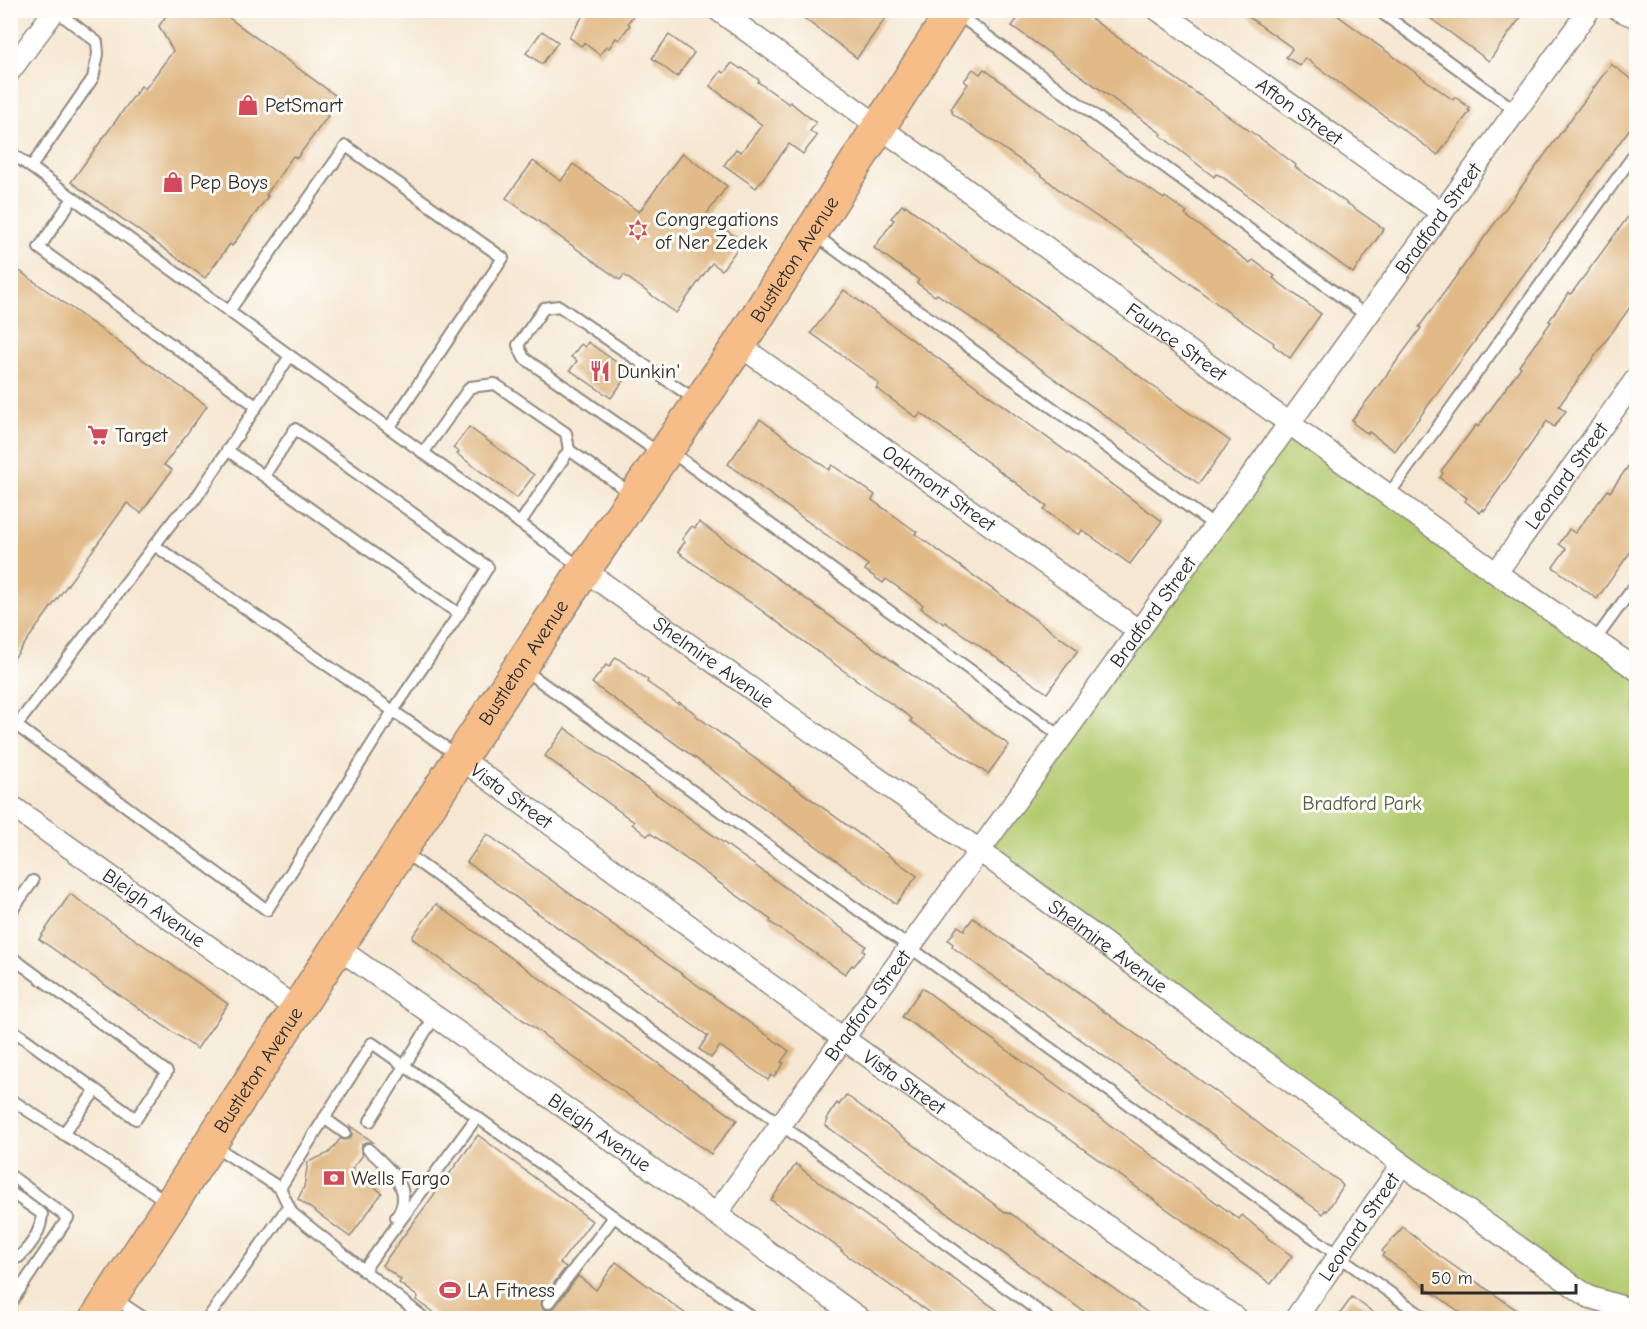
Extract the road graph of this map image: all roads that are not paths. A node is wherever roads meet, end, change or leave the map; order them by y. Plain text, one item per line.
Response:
1 (718, 10) edge
2 (1158, 10) edge
3 (1378, 10) edge
4 (1589, 10) edge
5 (1619, 10) edge
6 (55, 11) edge
7 (954, 11) edge
8 (1636, 17) edge
9 (10, 71) edge
10 (1516, 111) junction
11 (880, 127) junction
12 (10, 152) edge
13 (1636, 152) edge
14 (31, 167) junction
15 (73, 198) junction
16 (1442, 213) junction
17 (812, 232) junction
18 (229, 311) junction
19 (1367, 316) junction
20 (739, 345) junction
21 (290, 356) junction
22 (1636, 379) edge
23 (699, 403) junction
24 (256, 406) junction
25 (1289, 424) junction
26 (389, 428) junction
27 (227, 450) junction
28 (569, 450) junction
29 (665, 452) junction
30 (423, 453) junction
31 (264, 476) junction
32 (1389, 494) junction
33 (635, 496) junction
34 (520, 523) junction
35 (1215, 526) junction
36 (154, 545) junction
37 (584, 570) junction
38 (1496, 573) junction
39 (1636, 585) edge
40 (459, 614) junction
41 (1139, 631) junction
42 (1595, 640) junction
43 (520, 667) junction
44 (1636, 669) edge
45 (393, 711) junction
46 (14, 730) edge
47 (1062, 737) junction
48 (460, 758) junction
49 (15, 812) edge
50 (401, 850) junction
51 (980, 851) junction
52 (33, 881) dead end
53 (10, 914) edge
54 (910, 947) junction
55 (338, 948) junction
56 (10, 956) edge
57 (298, 1010) junction
58 (435, 1016) junction
59 (10, 1028) edge
60 (844, 1039) junction
61 (404, 1066) junction
62 (96, 1090) junction
63 (10, 1100) edge
64 (477, 1117) junction
65 (324, 1118) junction
66 (370, 1120) dead end
67 (781, 1124) junction
68 (345, 1133) dead end
69 (63, 1134) junction
70 (210, 1143) junction
71 (368, 1149) dead end
72 (1402, 1164) junction
73 (10, 1175) edge
74 (280, 1188) junction
75 (10, 1192) edge
76 (171, 1204) junction
77 (288, 1207) junction
78 (716, 1214) junction
79 (614, 1217) junction
80 (10, 1255) edge
81 (1339, 1256) junction
82 (361, 1269) junction
83 (10, 1304) edge
84 (548, 1304) dead end
85 (104, 1307) edge
86 (1636, 1311) edge
87 (144, 1318) edge
88 (208, 1318) edge
89 (424, 1318) edge
90 (753, 1318) edge
91 (859, 1318) edge
92 (1048, 1318) edge
93 (1236, 1318) edge
94 (1296, 1318) edge
95 (1425, 1318) edge

1 - 11 street, Faunce Street
2 - 16 street, Afton Street
3 - 10 lane
4 - 10 street, Bradford Street
5 - 8 street
6 - 9 street
6 - 14 lane
7 - 11 main road, Bustleton Avenue
7 - 19 lane
10 - 16 street, Bradford Street
11 - 17 main road, Bustleton Avenue
11 - 25 street, Faunce Street
12 - 14 lane
13 - 32 lane
14 - 15 lane
15 - 18 lane
15 - 24 lane
16 - 19 street, Bradford Street
17 - 20 main road, Bustleton Avenue
17 - 35 lane
18 - 21 lane
18 - 26 lane
19 - 25 street, Bradford Street
20 - 23 main road, Bustleton Avenue
20 - 41 street, Oakmont Street
21 - 24 lane
21 - 26 lane
22 - 38 street, Leonard Street
23 - 29 main road, Bustleton Avenue
23 - 29 lane
24 - 27 lane
25 - 32 street, Faunce Street
25 - 35 street, Bradford Street
26 - 30 lane
27 - 31 lane
27 - 36 lane
28 - 30 lane
28 - 33 lane
28 - 34 lane
29 - 33 main road, Bustleton Avenue
29 - 47 lane
30 - 34 lane
31 - 40 lane
31 - 40 lane
32 - 38 street, Faunce Street
33 - 37 main road, Bustleton Avenue
34 - 37 lane
35 - 41 street, Bradford Street
36 - 45 lane
36 - 46 lane
37 - 43 main road, Bustleton Avenue
37 - 51 street, Shelmire Avenue
38 - 42 street, Faunce Street
39 - 42 lane
40 - 45 lane
41 - 47 street, Bradford Street
42 - 44 street, Faunce Street
43 - 48 main road, Bustleton Avenue
43 - 54 lane
45 - 46 lane
45 - 48 lane
47 - 51 street, Bradford Street
48 - 50 main road, Bustleton Avenue
48 - 60 street, Vista Street
49 - 57 street, Bleigh Avenue
50 - 55 main road, Bustleton Avenue
50 - 67 lane
51 - 54 street, Bradford Street
51 - 72 street, Shelmire Avenue
52 - 53 lane
54 - 60 street, Bradford Street
54 - 81 lane
55 - 57 main road, Bustleton Avenue
55 - 58 street, Bleigh Avenue
56 - 62 lane
57 - 70 main road, Bustleton Avenue
58 - 61 lane
58 - 78 street, Bleigh Avenue
59 - 62 lane
60 - 67 street, Bradford Street
60 - 93 street, Vista Street
61 - 64 lane
61 - 65 lane
61 - 66 lane
62 - 69 lane
63 - 69 lane
64 - 79 lane
64 - 82 lane
65 - 68 lane
65 - 74 lane
67 - 78 street, Bradford Street
67 - 92 lane
69 - 76 lane
70 - 74 lane
70 - 76 main road, Bustleton Avenue
71 - 82 lane
72 - 81 street, Leonard Street
72 - 86 street, Shelmire Avenue
73 - 83 lane
74 - 77 lane
75 - 80 lane
76 - 85 main road, Bustleton Avenue
77 - 82 lane
77 - 88 lane
78 - 91 street, Bleigh Avenue
79 - 84 lane
79 - 90 lane
81 - 94 street, Leonard Street
81 - 95 lane
82 - 89 lane
85 - 87 lane

